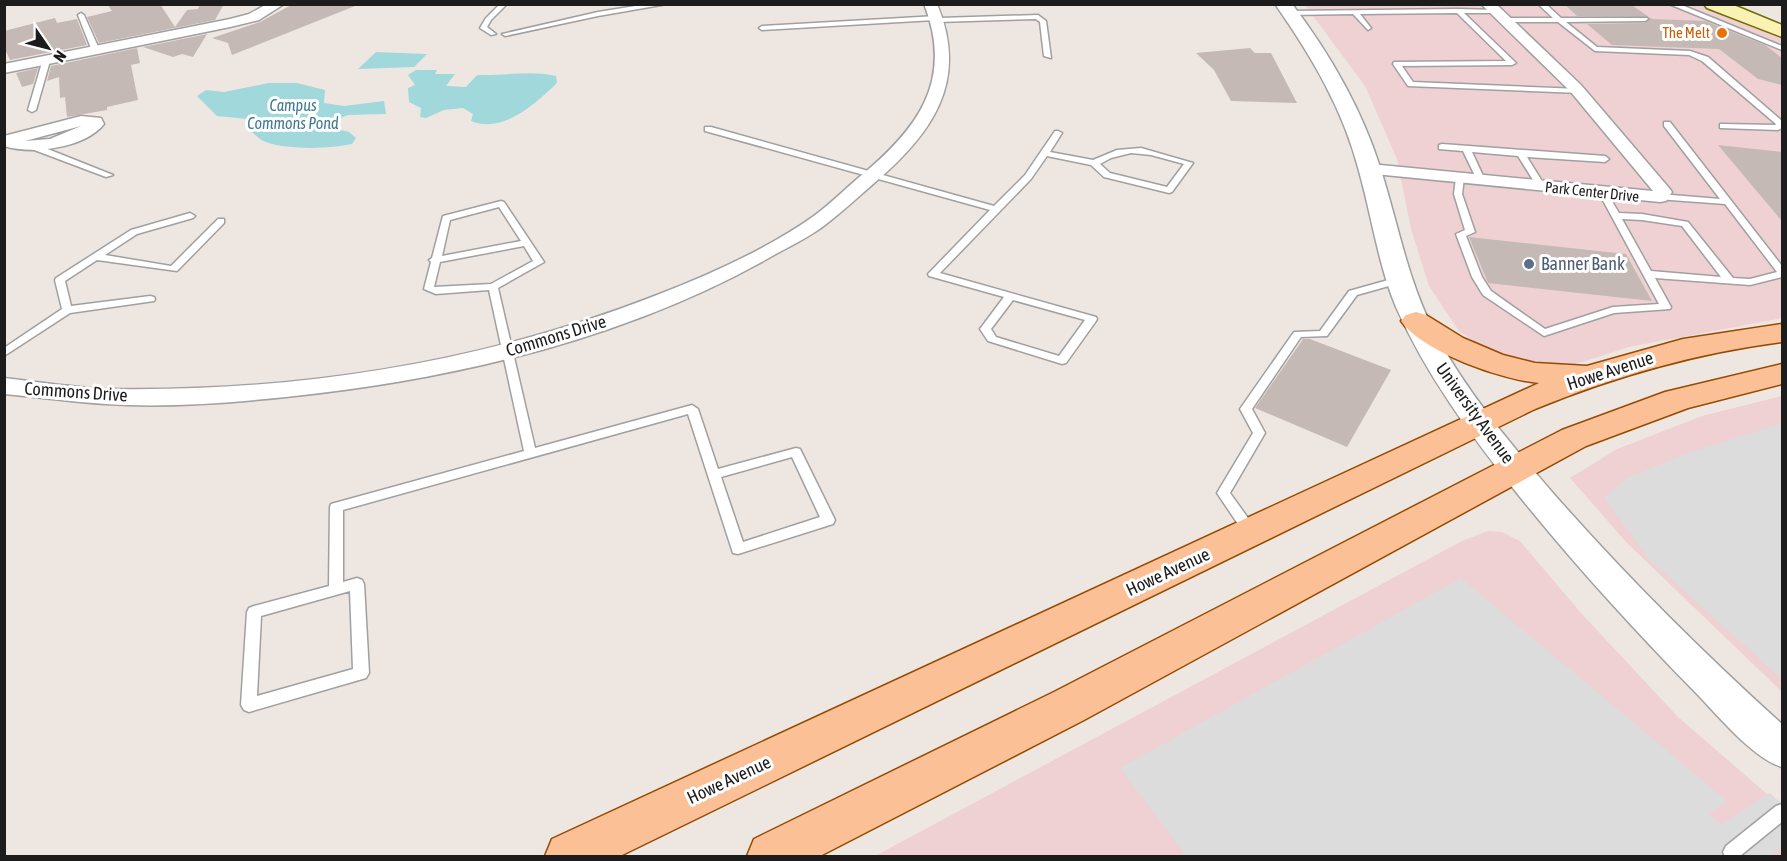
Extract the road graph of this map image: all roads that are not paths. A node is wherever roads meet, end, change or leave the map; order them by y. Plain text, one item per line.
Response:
1 (245, 4) edge
2 (278, 4) edge
3 (504, 4) edge
4 (664, 4) edge
5 (1541, 4) edge
6 (1672, 4) edge
7 (1713, 4) edge
8 (1742, 4) edge
9 (1757, 4) edge
10 (1286, 9) edge
11 (1458, 11) junction
12 (1355, 12) junction
13 (1496, 12) edge
14 (935, 14) edge
15 (1782, 14) edge
16 (81, 15) dead end
17 (1560, 20) junction
18 (1645, 20) dead end
19 (1782, 20) edge
20 (219, 25) junction
21 (762, 28) dead end
22 (1368, 28) dead end
23 (1782, 31) edge
24 (494, 34) dead end
25 (505, 34) dead end
26 (1782, 48) edge
27 (96, 51) junction
28 (1048, 56) dead end
29 (46, 61) junction
30 (4, 69) edge
31 (1580, 91) junction
32 (32, 110) dead end
33 (1667, 124) dead end
34 (1723, 126) dead end
35 (708, 129) dead end
36 (1058, 133) dead end
37 (32, 146) dead end
38 (1442, 147) dead end
39 (1466, 149) junction
40 (1044, 153) junction
41 (1521, 154) junction
42 (1605, 159) dead end
43 (1094, 164) junction
44 (1370, 169) junction
45 (109, 175) dead end
46 (877, 175) junction
47 (1460, 178) junction
48 (1481, 180) junction
49 (1541, 186) junction
50 (1603, 193) junction
51 (1660, 197) junction
52 (1728, 202) junction
53 (995, 209) junction
54 (190, 216) dead end
55 (1616, 216) junction
56 (220, 221) dead end
57 (526, 243) junction
58 (96, 257) junction
59 (434, 260) junction
60 (1782, 273) edge
61 (1648, 274) junction
62 (1399, 280) junction
63 (1730, 281) junction
64 (493, 287) junction
65 (1010, 297) junction
66 (150, 299) dead end
67 (67, 310) junction
68 (1416, 321) junction
69 (1782, 333) edge
70 (508, 351) junction
71 (4, 353) edge
72 (1604, 372) junction
73 (1782, 374) edge
74 (4, 386) edge
75 (1478, 422) junction
76 (530, 452) junction
77 (1515, 469) junction
78 (713, 476) junction
79 (1251, 532) junction
80 (336, 590) junction
81 (1782, 748) edge
82 (1782, 812) edge
83 (1732, 852) dead end
84 (569, 856) edge
85 (771, 856) edge

1 - 20 street
2 - 20 street
3 - 24 lane
4 - 25 lane
5 - 17 lane
6 - 26 lane
7 - 23 main road
8 - 19 main road
9 - 15 main road
10 - 12 lane
10 - 44 street, University Avenue
11 - 12 lane
11 - 13 lane
11 - 31 lane
12 - 22 lane
13 - 17 lane
13 - 31 street, Park Center Drive
14 - 21 lane
14 - 28 lane
14 - 46 street, Commons Drive
16 - 27 lane
17 - 18 lane
17 - 34 lane
20 - 27 street
27 - 29 street
29 - 30 street
29 - 32 lane
31 - 51 street, Park Center Drive
33 - 52 lane
35 - 46 lane
36 - 40 lane
37 - 45 lane
38 - 39 lane
39 - 41 lane
39 - 48 lane
40 - 43 lane
40 - 53 lane
41 - 42 lane
41 - 49 lane
43 - 43 lane
44 - 47 street, Park Center Drive
44 - 62 street, University Avenue
46 - 53 lane
46 - 70 street, Commons Drive
47 - 48 street, Park Center Drive
47 - 61 lane
48 - 49 street, Park Center Drive
49 - 50 street, Park Center Drive
50 - 51 street, Park Center Drive
50 - 55 lane
51 - 52 lane
52 - 60 lane
53 - 65 lane
54 - 58 lane
55 - 61 lane
55 - 63 lane
56 - 58 lane
57 - 59 lane
57 - 59 lane
57 - 64 lane
58 - 67 lane
59 - 64 lane
60 - 63 lane
61 - 63 lane
62 - 68 street, University Avenue
62 - 79 lane
64 - 70 lane
65 - 65 lane
66 - 67 lane
67 - 71 lane
68 - 72 main road
68 - 75 street, University Avenue
69 - 72 main road, Howe Avenue
70 - 74 street, Commons Drive
70 - 76 lane
72 - 75 main road, Howe Avenue
73 - 77 main road
75 - 77 street, University Avenue
75 - 79 main road, Howe Avenue
76 - 78 lane
76 - 80 lane
77 - 81 street, University Avenue
77 - 85 main road
78 - 78 lane
79 - 84 main road, Howe Avenue
80 - 80 lane
82 - 83 lane

